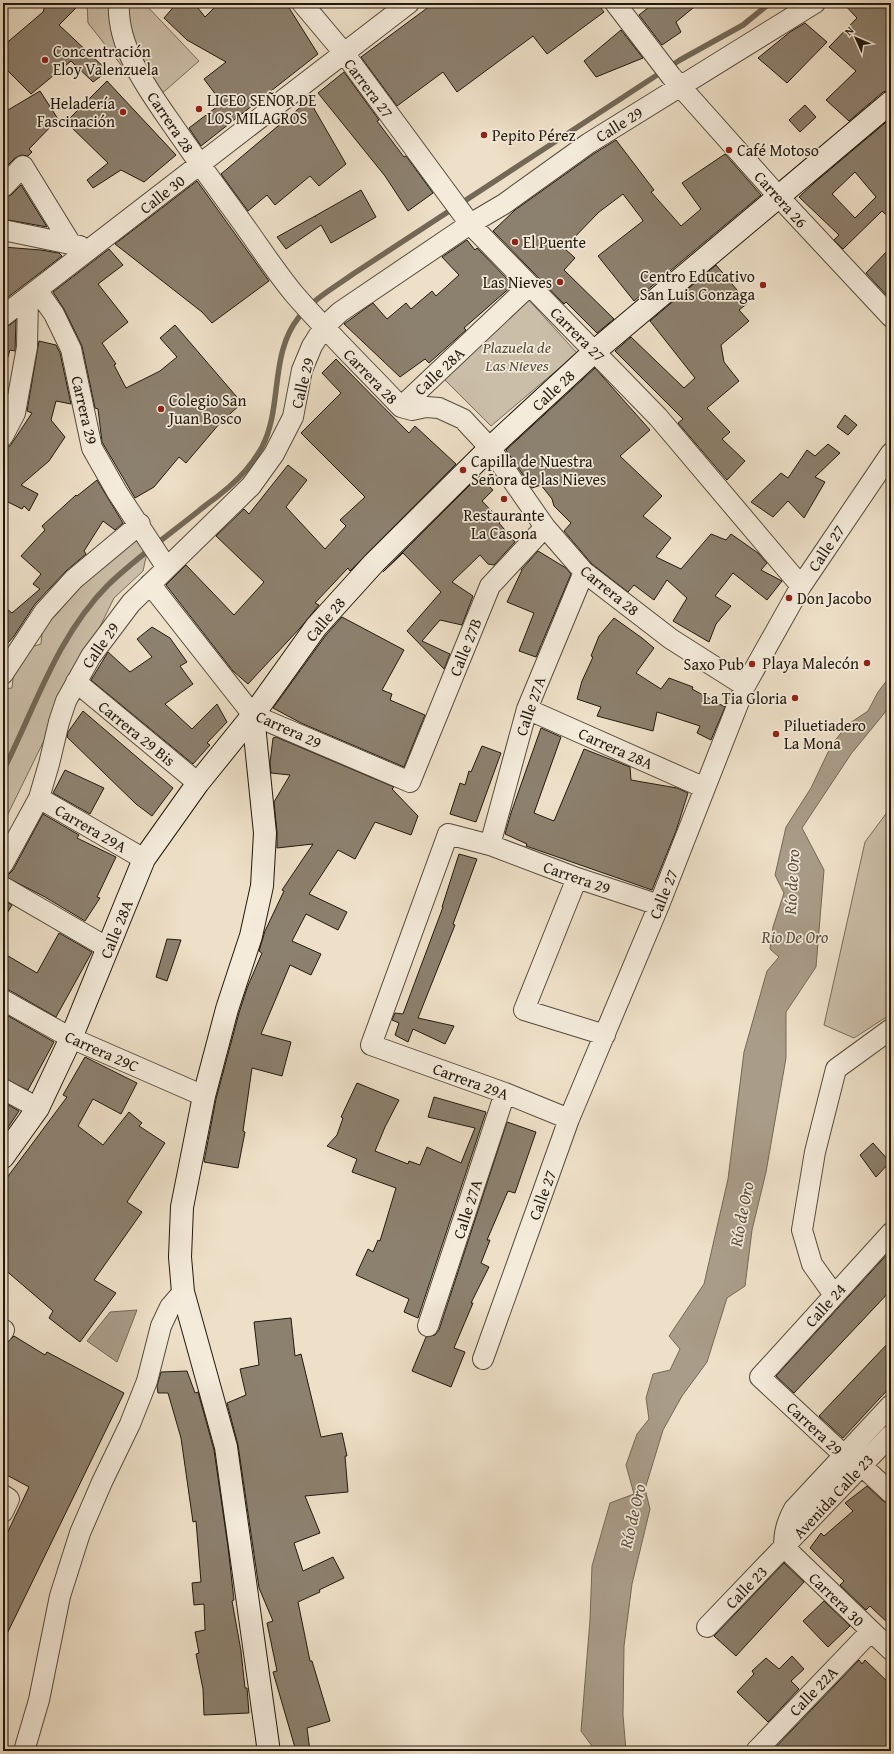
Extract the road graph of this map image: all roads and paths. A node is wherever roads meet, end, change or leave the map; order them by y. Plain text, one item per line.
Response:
1 (302, 3) edge
2 (409, 3) edge
3 (615, 3) edge
4 (815, 3) edge
5 (119, 4) edge
6 (344, 53) junction
7 (676, 81) junction
8 (891, 102) edge
9 (200, 164) junction
10 (3, 187) edge
11 (778, 196) junction
12 (466, 220) junction
13 (3, 230) edge
14 (71, 244) junction
15 (91, 249) junction
16 (529, 286) junction
17 (32, 294) junction
18 (3, 316) edge
19 (891, 317) edge
20 (319, 322) junction
21 (594, 351) junction
22 (401, 407) junction
23 (3, 436) edge
24 (490, 448) junction
25 (891, 454) edge
26 (141, 527) junction
27 (545, 527) junction
28 (163, 562) junction
29 (584, 572) junction
30 (150, 584) junction
31 (801, 586) junction
32 (3, 674) edge
33 (76, 682) junction
34 (745, 686) junction
35 (527, 709) junction
36 (253, 715) junction
37 (410, 782) joint
38 (198, 783) junction
39 (705, 788) junction
40 (39, 798) junction
41 (490, 845) junction
42 (144, 859) junction
43 (3, 864) edge
44 (577, 878) junction
45 (3, 887) edge
46 (659, 905) junction
47 (108, 948) junction
48 (3, 1000) edge
49 (891, 1029) edge
50 (605, 1035) junction
51 (71, 1038) junction
52 (371, 1045) joint
53 (3, 1088) edge
54 (505, 1093) junction
55 (204, 1096) junction
56 (38, 1108) junction
57 (570, 1119) junction
58 (3, 1157) edge
59 (891, 1233) edge
60 (183, 1292) junction
61 (834, 1295) junction
62 (428, 1326) dead end
63 (483, 1359) dead end
64 (760, 1377) joint
65 (891, 1405) edge
66 (891, 1435) edge
67 (844, 1456) junction
68 (862, 1466) junction
69 (891, 1493) edge
70 (3, 1495) edge
71 (3, 1512) edge
72 (784, 1547) junction
73 (707, 1627) dead end
74 (871, 1631) junction
75 (891, 1650) edge
76 (24, 1751) edge
77 (267, 1751) edge
78 (756, 1751) edge

1 - 6 street, Carrera 27
2 - 6 street, Calle 30
3 - 7 street, Carrera 26
4 - 7 street, Calle 29
5 - 9 street, Carrera 28
6 - 9 street, Calle 30
6 - 12 street, Carrera 27
7 - 11 street, Carrera 26
7 - 12 street, Calle 29
8 - 11 street, Calle 28
9 - 15 street, Calle 30
9 - 20 street, Carrera 28
10 - 14 street
11 - 19 street, Carrera 26
11 - 21 street, Calle 28
12 - 16 street, Carrera 27
12 - 20 street, Calle 29
13 - 14 street
14 - 15 street
15 - 17 street, Calle 30
16 - 21 street, Carrera 27
16 - 22 street, Calle 28A
17 - 18 street, Calle 30
17 - 23 street
17 - 26 street, Carrera 29
20 - 22 street, Carrera 28
20 - 28 street, Calle 29
21 - 24 street, Calle 28
21 - 31 street, Carrera 27
22 - 24 street, Carrera 28
24 - 27 street, Carrera 28
24 - 36 street, Calle 28
25 - 31 street, Calle 27
26 - 28 street, Carrera 29
26 - 32 street
27 - 29 street, Carrera 28
27 - 37 street, Calle 27B
28 - 30 street, Calle 29
29 - 34 street, Carrera 28
29 - 35 street, Calle 27A
30 - 33 street, Calle 29
30 - 36 street, Carrera 29
31 - 34 street, Calle 27
33 - 38 street, Carrera 29 Bis
33 - 40 street, Calle 29
34 - 39 street, Calle 27
35 - 39 street, Carrera 28A
35 - 41 street, Calle 27A
36 - 37 street, Carrera 29
36 - 38 street, Calle 28A
36 - 55 street
38 - 42 street, Calle 28A
39 - 46 street, Calle 27
40 - 42 street, Carrera 29A
40 - 43 street, Calle 29
41 - 44 street, Carrera 29
41 - 52 street, Carrera 29
42 - 47 street, Calle 28A
44 - 46 street, Carrera 29
44 - 50 street
45 - 47 street
46 - 50 street, Calle 27
47 - 51 street, Calle 28A
48 - 51 street, Carrera 29C
49 - 61 street
50 - 57 street, Calle 27
51 - 55 street, Carrera 29C
51 - 56 street, Calle 28A
52 - 54 street, Carrera 29A
53 - 56 street
54 - 57 street, Carrera 29A
54 - 62 street, Calle 27A
55 - 60 street
56 - 58 street, Calle 28A
57 - 63 street, Calle 27
59 - 61 street, Calle 24
60 - 76 street
60 - 77 street
61 - 64 street, Calle 24
64 - 67 street, Carrera 29
65 - 67 street, Avenida Calle 23
66 - 68 street, Avenida Calle 23
67 - 68 street, Carrera 29
67 - 72 street, Avenida Calle 23
68 - 69 street, Carrera 29
68 - 72 street, Avenida Calle 23
70 - 71 street
72 - 73 street, Calle 23
72 - 74 street, Carrera 30
74 - 75 street, Carrera 30
74 - 78 street, Calle 22A

